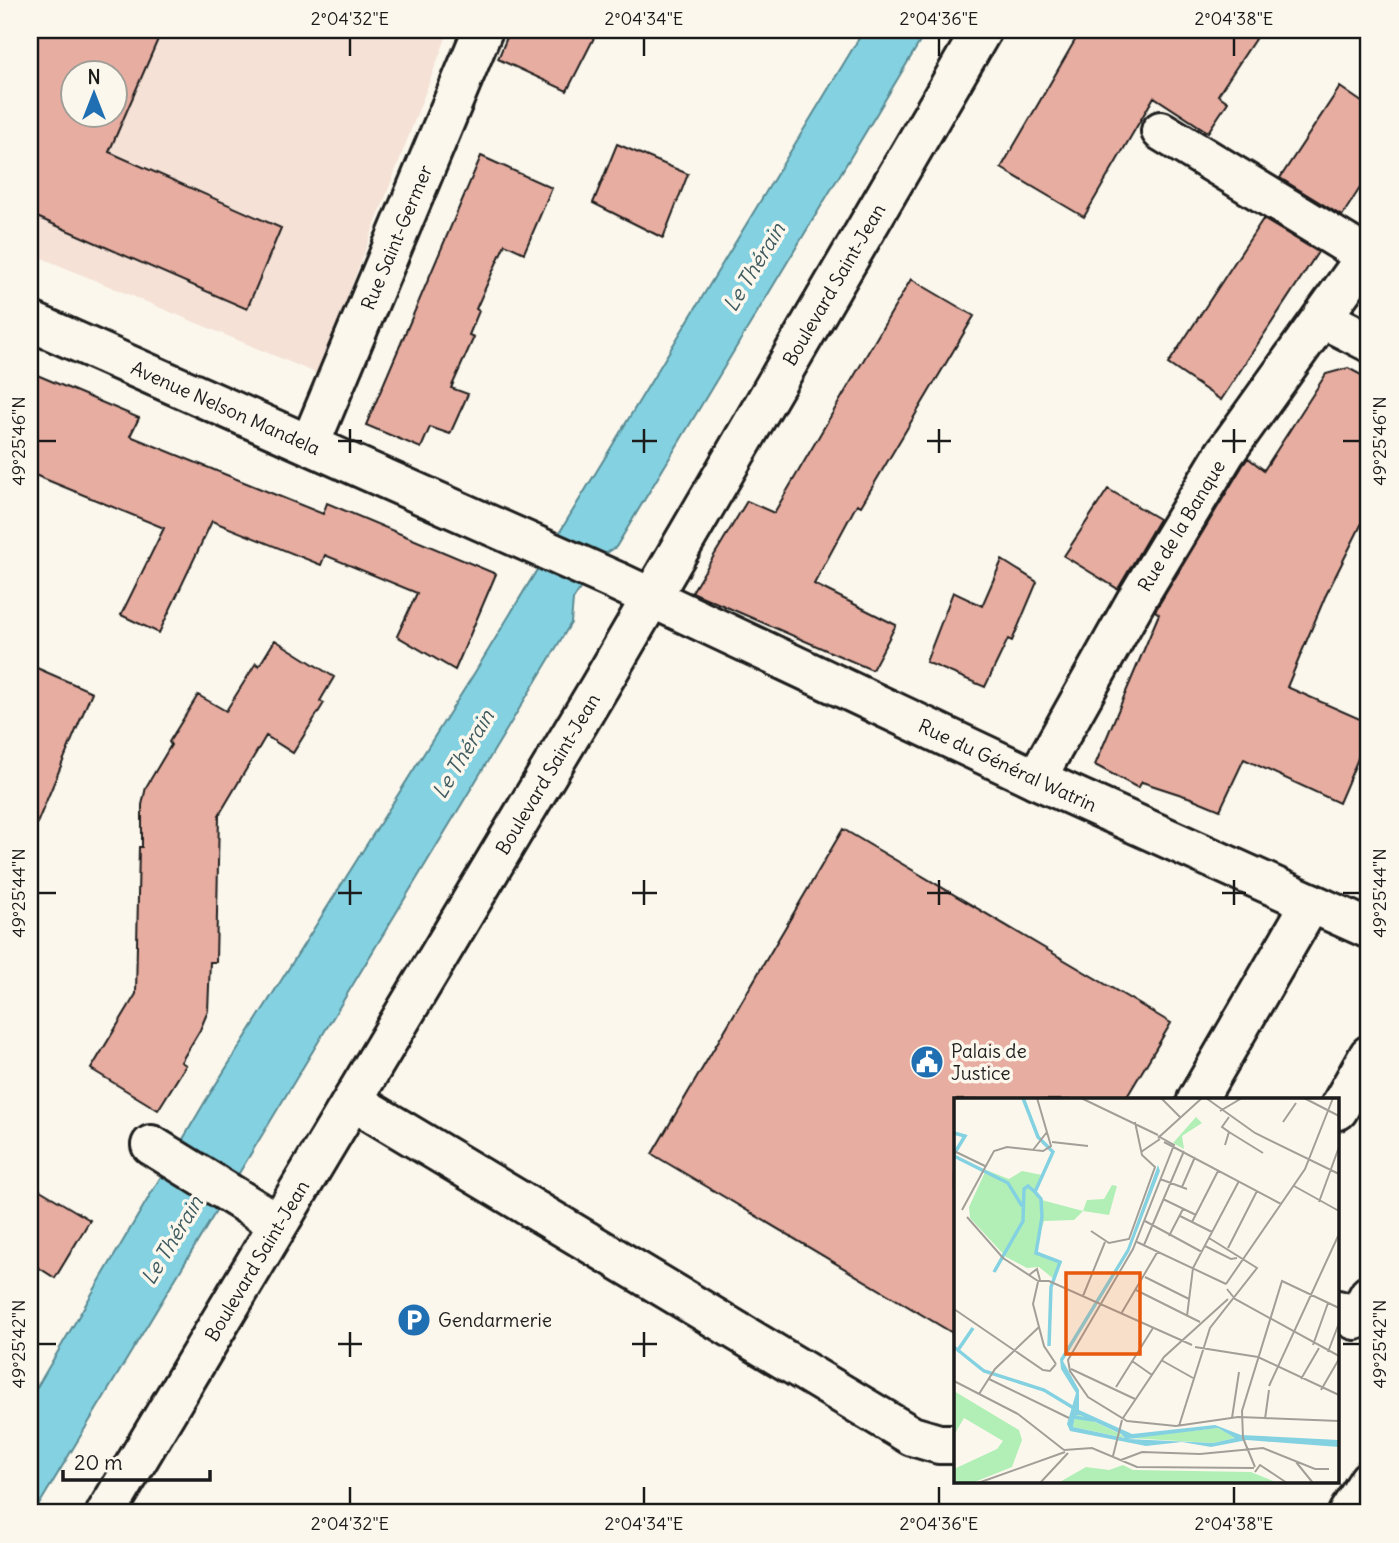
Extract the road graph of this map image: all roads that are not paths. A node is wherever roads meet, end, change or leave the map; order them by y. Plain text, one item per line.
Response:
1 (483, 30) edge
2 (982, 30) edge
3 (1161, 131) dead end
4 (1368, 254) edge
5 (1322, 318) junction
6 (30, 321) edge
7 (1369, 342) edge
8 (310, 444) junction
9 (651, 597) junction
10 (1036, 779) junction
11 (1311, 903) junction
12 (1369, 929) edge
13 (1369, 1055) edge
14 (1197, 1098) edge
15 (353, 1101) junction
16 (1340, 1106) edge
17 (151, 1145) dead end
18 (277, 1223) junction
19 (1369, 1295) edge
20 (1340, 1311) edge
21 (954, 1444) edge
22 (1369, 1480) edge
23 (106, 1513) edge
24 (1348, 1513) edge

1 - 8 street, Rue Saint-Germer
2 - 9 street, Boulevard Saint-Jean
3 - 4 street
4 - 5 street, Rue de la Banque
5 - 7 street
5 - 10 street, Rue de la Banque
6 - 8 street, Avenue Nelson Mandela
8 - 9 street, Avenue Nelson Mandela
9 - 10 street, Rue du Général Watrin
9 - 15 street, Boulevard Saint-Jean
10 - 11 street, Rue du Général Watrin
11 - 12 street, Rue du Général Watrin
11 - 14 street
13 - 16 street
15 - 18 street, Boulevard Saint-Jean
15 - 21 street
17 - 18 street
18 - 23 street, Boulevard Saint-Jean
19 - 20 street
22 - 24 street

